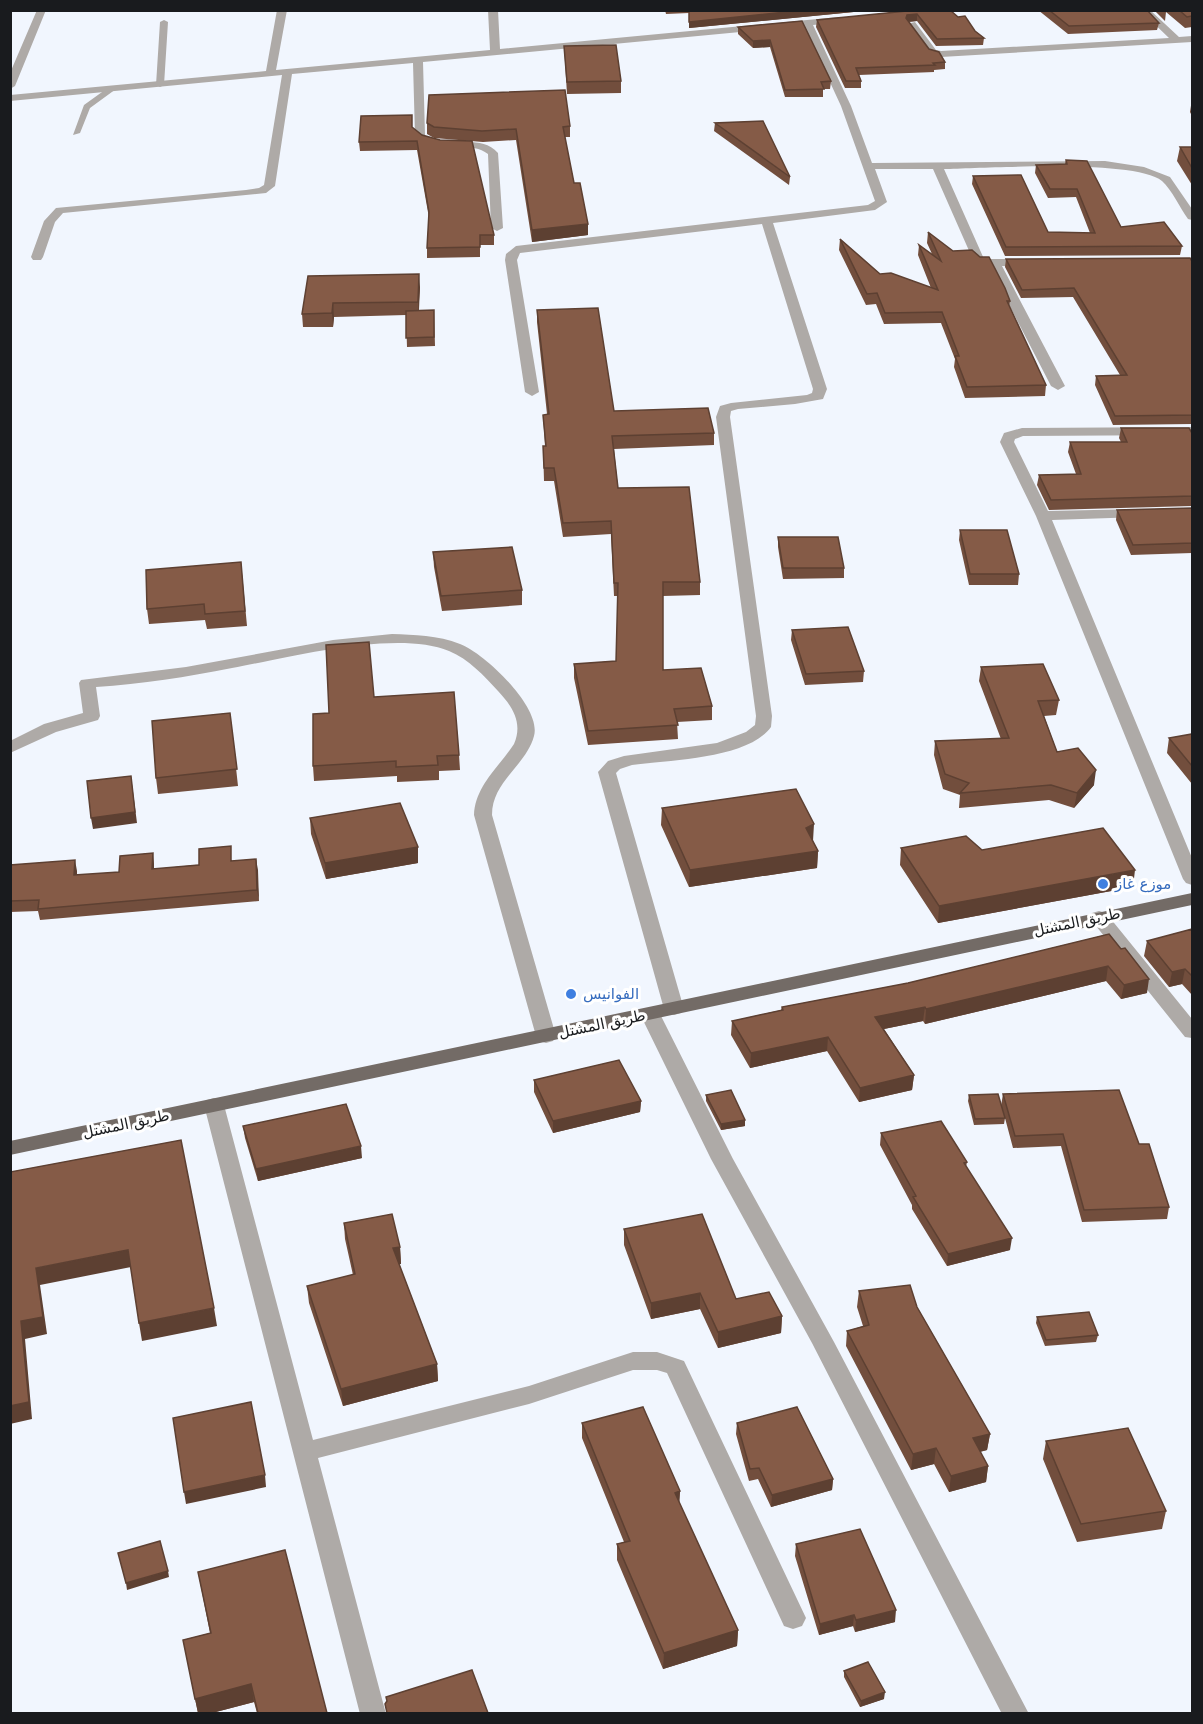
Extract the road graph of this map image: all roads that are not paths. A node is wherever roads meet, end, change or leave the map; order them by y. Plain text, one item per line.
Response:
1 (42, 10) edge
2 (282, 10) edge
3 (493, 10) edge
4 (816, 10) edge
5 (1144, 10) edge
6 (915, 13) edge
7 (903, 14) edge
8 (845, 20) edge
9 (164, 22) dead end
10 (822, 22) junction
11 (807, 23) junction
12 (912, 24) edge
13 (1192, 39) edge
14 (1177, 40) junction
15 (495, 53) junction
16 (418, 60) junction
17 (287, 73) junction
18 (270, 75) junction
19 (160, 85) junction
20 (10, 86) edge
21 (112, 89) junction
22 (10, 98) edge
23 (76, 133) dead end
24 (937, 165) junction
25 (868, 166) junction
26 (1192, 217) edge
27 (767, 221) junction
28 (496, 228) dead end
29 (37, 257) dead end
30 (1041, 263) edge
31 (994, 264) junction
32 (1058, 386) dead end
33 (532, 392) dead end
34 (1192, 431) edge
35 (1158, 513) edge
36 (1043, 516) junction
37 (10, 748) edge
38 (1192, 879) edge
39 (1192, 899) edge
40 (1099, 917) junction
41 (674, 1009) junction
42 (650, 1014) junction
43 (1192, 1032) edge
44 (546, 1036) junction
45 (214, 1106) junction
46 (10, 1148) edge
47 (305, 1452) junction
48 (793, 1618) dead end
49 (374, 1713) edge
50 (1016, 1713) edge

1 - 20 street
2 - 18 street
3 - 15 street
4 - 10 street
5 - 14 street
6 - 7 street
8 - 10 street
9 - 19 lane
10 - 11 street
11 - 15 street
11 - 25 street
12 - 14 street
13 - 14 street
15 - 16 street
16 - 17 street
16 - 28 street
17 - 18 street
17 - 29 street
18 - 19 street
19 - 21 street
21 - 22 street
21 - 23 lane
24 - 25 street
24 - 26 street
24 - 31 street
25 - 27 street
27 - 33 street
27 - 41 street
30 - 31 street
31 - 32 street
34 - 36 street
35 - 36 street
36 - 38 street
37 - 44 street
39 - 40 main road, طريق المشتل
40 - 41 main road, طريق المشتل
40 - 43 street
41 - 42 main road, طريق المشتل
42 - 44 main road, طريق المشتل
42 - 50 street
44 - 45 main road, طريق المشتل
45 - 46 main road, طريق المشتل
45 - 47 street
47 - 48 street
47 - 49 street

